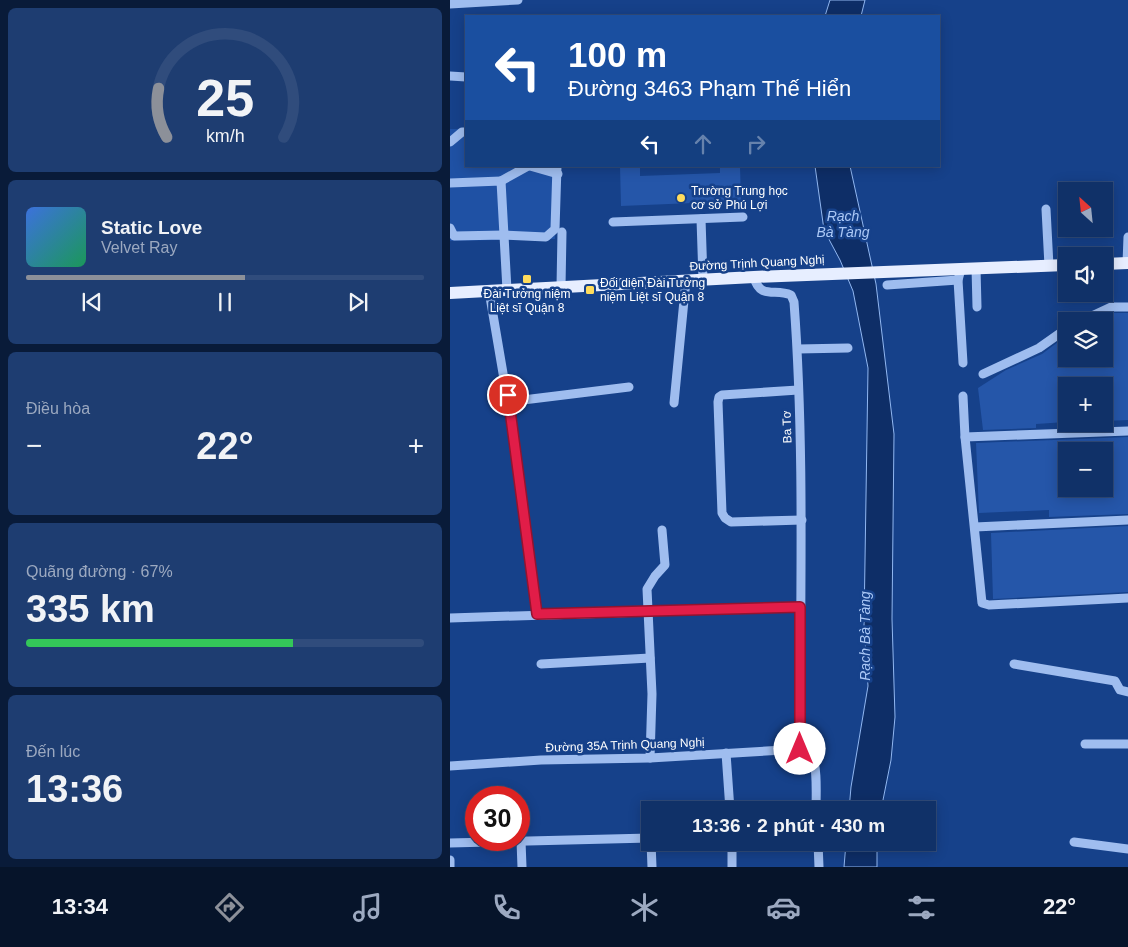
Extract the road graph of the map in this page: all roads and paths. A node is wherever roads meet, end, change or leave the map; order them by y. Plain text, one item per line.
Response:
1 (518, 0) edge
2 (450, 4) edge
3 (450, 76) edge
4 (465, 78) edge
5 (465, 132) edge
6 (450, 142) edge
7 (527, 167) edge
8 (536, 167) edge
9 (557, 170) edge
10 (501, 181) junction
11 (450, 183) edge
12 (1046, 209) dead end
13 (743, 217) dead end
14 (701, 219) junction
15 (613, 222) dead end
16 (450, 228) edge
17 (562, 232) dead end
18 (504, 235) junction
19 (1128, 237) edge
20 (1128, 263) edge
21 (1113, 264) edge
22 (1050, 266) junction
23 (1058, 266) edge
24 (976, 268) junction
25 (960, 274) junction
26 (754, 277) junction
27 (703, 279) junction
28 (686, 280) junction
29 (887, 285) dead end
30 (562, 287) junction
31 (507, 290) junction
32 (489, 291) junction
33 (450, 293) edge
34 (977, 307) dead end
35 (1128, 307) edge
36 (1100, 312) edge
37 (1058, 335) edge
38 (848, 348) dead end
39 (798, 349) junction
40 (963, 363) dead end
41 (983, 374) dead end
42 (630, 387) dead end
43 (798, 390) junction
44 (508, 395) junction
45 (963, 396) dead end
46 (674, 403) dead end
47 (1128, 431) edge
48 (964, 437) junction
49 (802, 520) junction
50 (1128, 520) edge
51 (975, 527) junction
52 (662, 530) dead end
53 (1128, 598) edge
54 (800, 607) junction
55 (647, 610) junction
56 (537, 614) junction
57 (450, 618) edge
58 (650, 658) junction
59 (541, 664) dead end
60 (1014, 664) dead end
61 (1128, 692) edge
62 (1085, 744) dead end
63 (1128, 744) edge
64 (800, 749) junction
65 (726, 753) junction
66 (650, 758) junction
67 (450, 766) edge
68 (729, 801) edge
69 (815, 801) edge
70 (641, 838) edge
71 (530, 841) edge
72 (1074, 842) dead end
73 (450, 843) edge
74 (465, 843) edge
75 (1128, 849) edge
76 (521, 851) edge
77 (651, 851) edge
78 (732, 851) edge
79 (818, 851) edge
80 (450, 860) edge
81 (450, 867) edge
82 (522, 867) edge
83 (652, 867) edge
84 (732, 867) edge
85 (819, 867) edge

1 - 2 street
3 - 4 street
5 - 6 street
7 - 10 street
8 - 9 street
9 - 18 street
10 - 11 street
10 - 18 street
12 - 22 street
13 - 14 street
14 - 15 street
14 - 27 street
16 - 18 street
17 - 30 street
18 - 31 street
19 - 20 street
20 - 21 main road
22 - 23 main road, Đường Trịnh Quang Nghị
22 - 24 main road, Đường Trịnh Quang Nghị
24 - 25 main road, Đường Trịnh Quang Nghị
24 - 34 street
25 - 26 main road, Đường Trịnh Quang Nghị
25 - 29 street
25 - 40 street
26 - 27 main road, Đường Trịnh Quang Nghị
26 - 39 street, Ba Tơ
27 - 28 main road, Đường Trịnh Quang Nghị
28 - 30 main road, Đường Trịnh Quang Nghị
28 - 46 street
30 - 31 main road, Đường Trịnh Quang Nghị
31 - 32 main road, Đường Trịnh Quang Nghị
32 - 33 main road, Đường Trịnh Quang Nghị
32 - 44 street
35 - 36 street
37 - 41 street
38 - 39 street
39 - 43 street, Ba Tơ
42 - 44 street
43 - 49 street, Ba Tơ
43 - 49 street
44 - 56 street
45 - 48 street
47 - 48 street
48 - 51 street
49 - 54 street, Ba Tơ
50 - 51 street
51 - 53 street
52 - 55 street
54 - 55 street
54 - 64 street, Ba Tơ
55 - 56 street
55 - 58 street
56 - 57 street
58 - 59 street
58 - 66 street
60 - 61 street
62 - 63 street
64 - 65 street, Đường 35A Trịnh Quang Nghị
64 - 69 street
65 - 66 street, Đường 35A Trịnh Quang Nghị
65 - 68 street
66 - 67 street, Đường 35A Trịnh Quang Nghị
70 - 71 street
72 - 75 street
73 - 74 street
76 - 82 street
77 - 83 street
78 - 84 street
79 - 85 street
80 - 81 street

